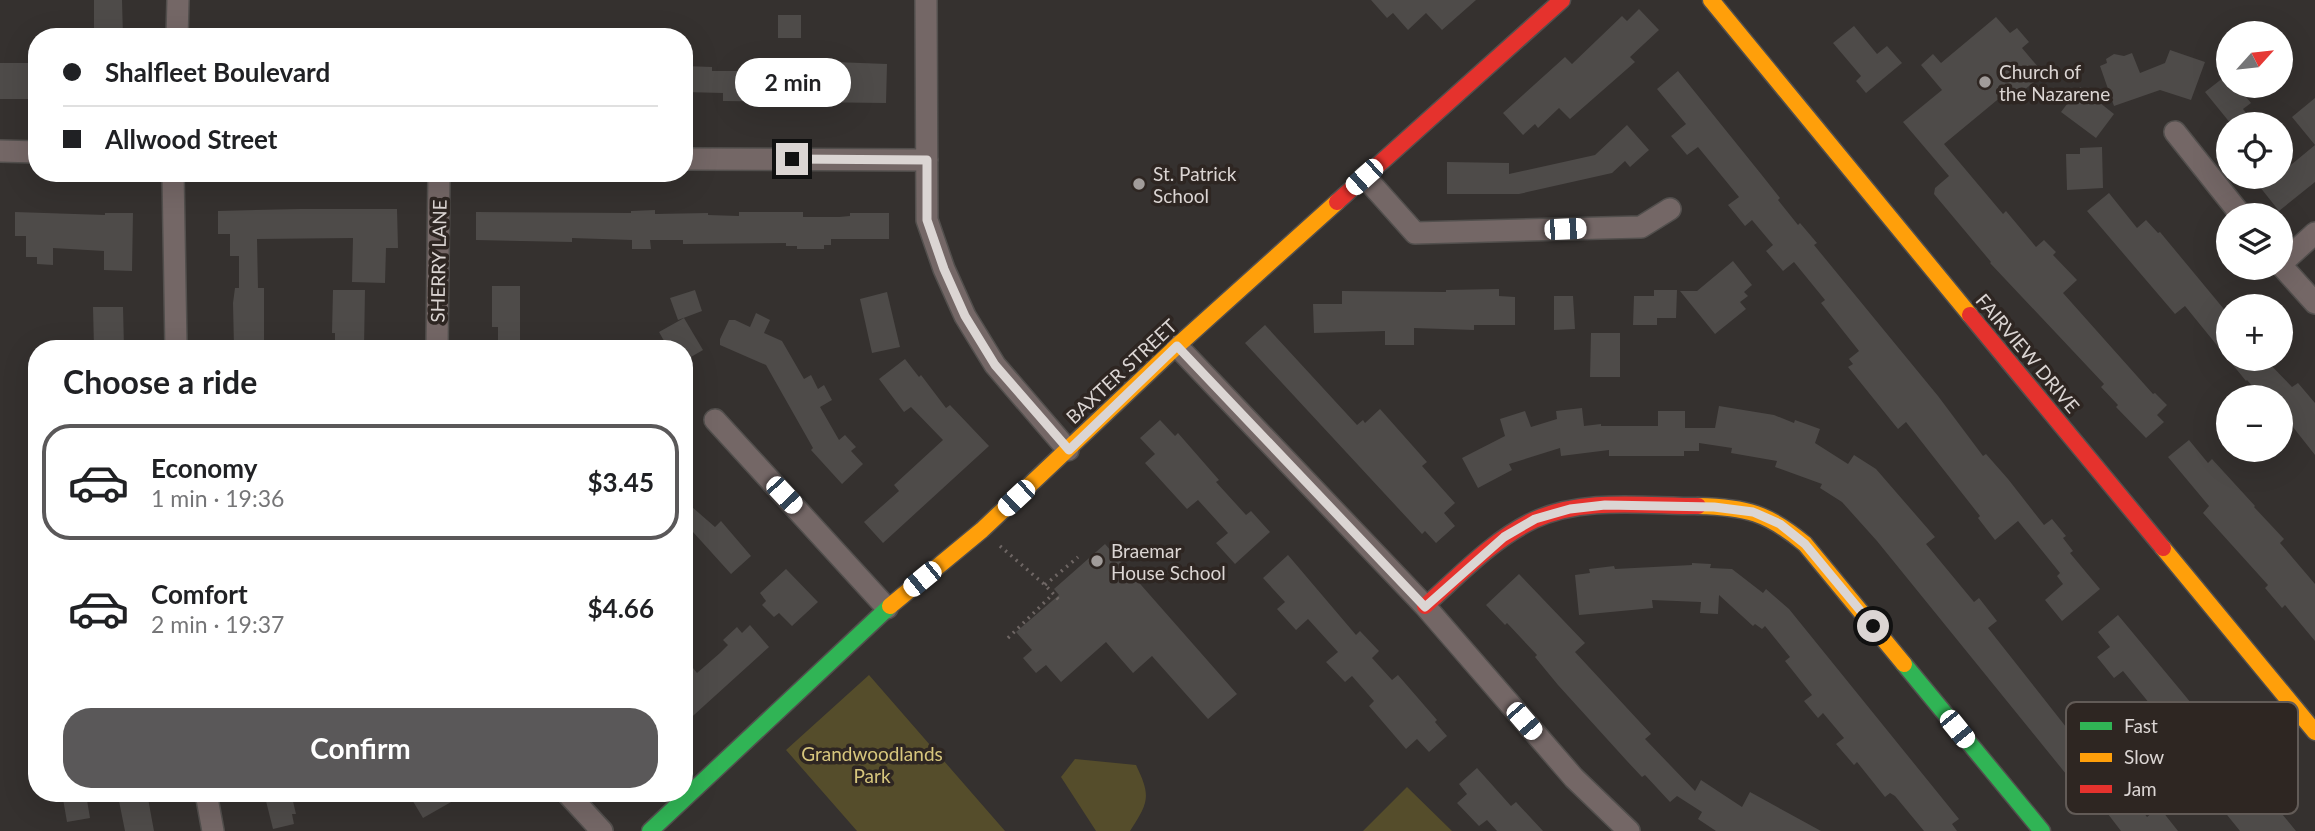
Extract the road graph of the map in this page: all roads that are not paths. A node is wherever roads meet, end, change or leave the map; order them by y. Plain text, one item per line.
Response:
1 (178, 0) edge
2 (926, 0) edge
3 (1562, 0) edge
4 (1711, 0) edge
5 (177, 28) edge
6 (2175, 132) dead end
7 (0, 151) edge
8 (28, 152) edge
9 (693, 159) edge
10 (927, 160) junction
11 (1364, 177) junction
12 (173, 182) edge
13 (439, 182) edge
14 (2231, 203) edge
15 (1670, 209) dead end
16 (2315, 233) edge
17 (2293, 252) edge
18 (2293, 278) edge
19 (2315, 303) edge
20 (176, 340) edge
21 (437, 340) edge
22 (1177, 346) junction
23 (715, 420) dead end
24 (1069, 450) junction
25 (1425, 607) junction
26 (887, 608) junction
27 (2290, 702) edge
28 (2298, 712) edge
29 (2315, 732) edge
30 (693, 790) edge
31 (207, 802) edge
32 (575, 802) edge
33 (680, 802) edge
34 (212, 831) edge
35 (602, 831) edge
36 (649, 831) edge
37 (1629, 831) edge
38 (2042, 831) edge

1 - 5 street
2 - 10 street
3 - 11 street, BAXTER STREET
4 - 27 street, FAIRVIEW DRIVE
6 - 14 street
7 - 8 street
9 - 10 street
10 - 24 street
11 - 15 street
11 - 22 street, BAXTER STREET
12 - 20 street
13 - 21 street, SHERRY LANE
16 - 17 street
18 - 19 street
22 - 24 street, BAXTER STREET
22 - 25 street
23 - 26 street
24 - 26 street, BAXTER STREET
25 - 37 street
25 - 38 street
26 - 30 street, BAXTER STREET
28 - 29 street, FAIRVIEW DRIVE
31 - 34 street
32 - 35 street
33 - 36 street, BAXTER STREET

